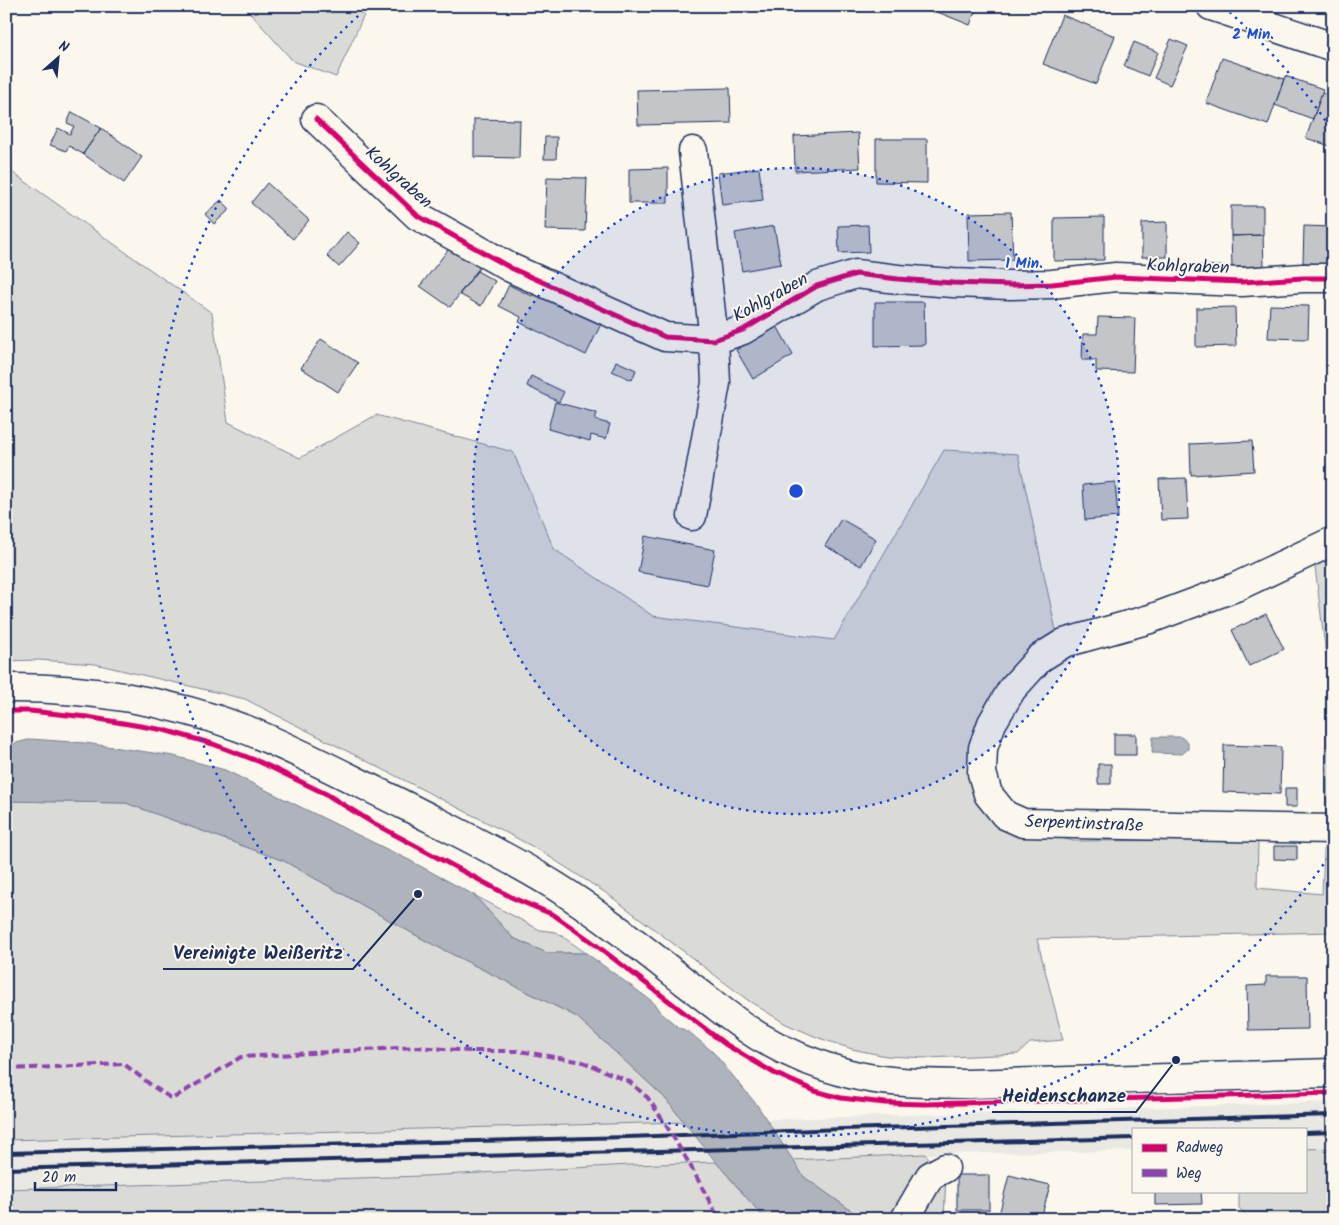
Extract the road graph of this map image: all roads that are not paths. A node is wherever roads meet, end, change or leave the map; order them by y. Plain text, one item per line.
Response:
1 (1211, 6) edge
2 (1333, 47) edge
3 (316, 119) dead end
4 (693, 151) dead end
5 (1333, 278) edge
6 (714, 340) junction
7 (692, 516) dead end
8 (1333, 541) edge
9 (6, 688) edge
10 (1333, 829) edge
11 (1333, 1073) edge
12 (945, 1168) dead end
13 (906, 1216) edge

1 - 2 street
3 - 6 street, Kohlgraben
4 - 6 street, Kohlgraben
5 - 6 street, Kohlgraben
6 - 7 street, Kohlgraben
8 - 10 street, Serpentinstraße
9 - 11 street
12 - 13 street

